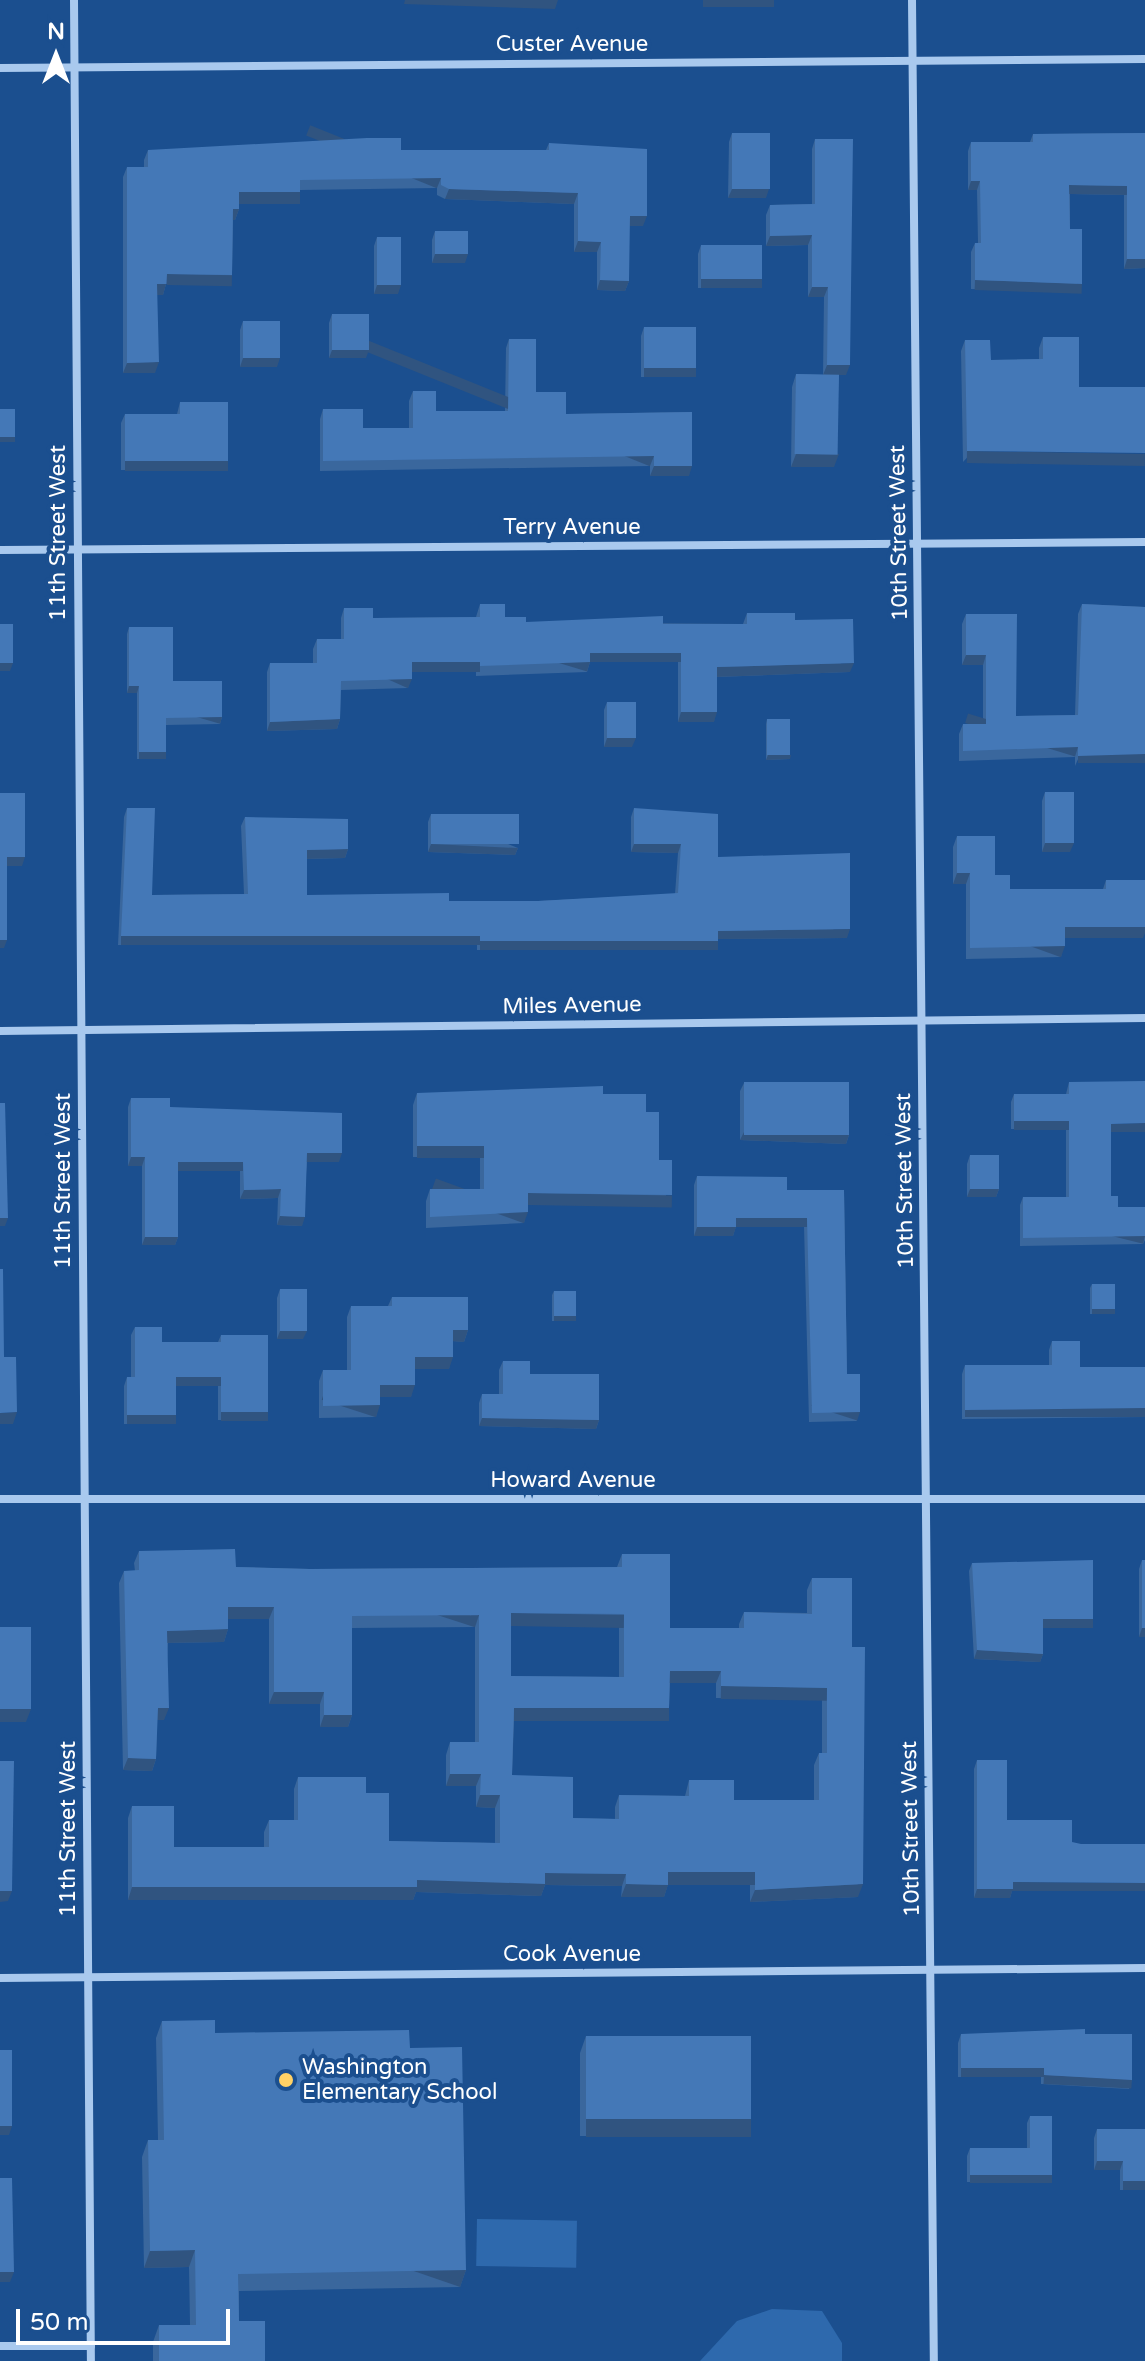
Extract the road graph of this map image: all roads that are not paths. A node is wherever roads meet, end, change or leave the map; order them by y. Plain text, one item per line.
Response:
1 (74, 0) edge
2 (912, 0) edge
3 (1145, 59) edge
4 (913, 61) junction
5 (74, 67) junction
6 (0, 68) edge
7 (1145, 542) edge
8 (917, 543) junction
9 (0, 550) edge
10 (78, 550) junction
11 (1145, 1018) edge
12 (922, 1020) junction
13 (0, 1031) edge
14 (81, 1031) junction
15 (85, 1498) junction
16 (0, 1499) edge
17 (1145, 1499) edge
18 (926, 1500) junction
19 (1145, 1968) edge
20 (931, 1969) junction
21 (88, 1977) junction
22 (0, 1978) edge
23 (0, 2346) edge
24 (91, 2346) junction
25 (91, 2361) edge
26 (934, 2361) edge

1 - 5 street, 11th Street West
2 - 4 street, 10th Street West
3 - 4 street, Custer Avenue
4 - 5 street, Custer Avenue
4 - 8 street, 10th Street West
5 - 6 street, Custer Avenue
5 - 10 street, 11th Street West
7 - 8 street, Terry Avenue
8 - 10 street, Terry Avenue
8 - 12 street, 10th Street West
9 - 10 street, Terry Avenue
10 - 14 street, 11th Street West
11 - 12 street, Miles Avenue
12 - 14 street, Miles Avenue
12 - 18 street, 10th Street West
13 - 14 street, Miles Avenue
14 - 15 street, 11th Street West
15 - 16 street, Howard Avenue
15 - 18 street, Howard Avenue
15 - 21 street, 11th Street West
17 - 18 street, Howard Avenue
18 - 20 street, 10th Street West
19 - 20 street, Cook Avenue
20 - 21 street, Cook Avenue
20 - 26 street, 10th Street West
21 - 22 street, Cook Avenue
21 - 24 street, 11th Street West
23 - 24 street
24 - 25 street, 11th Street West

